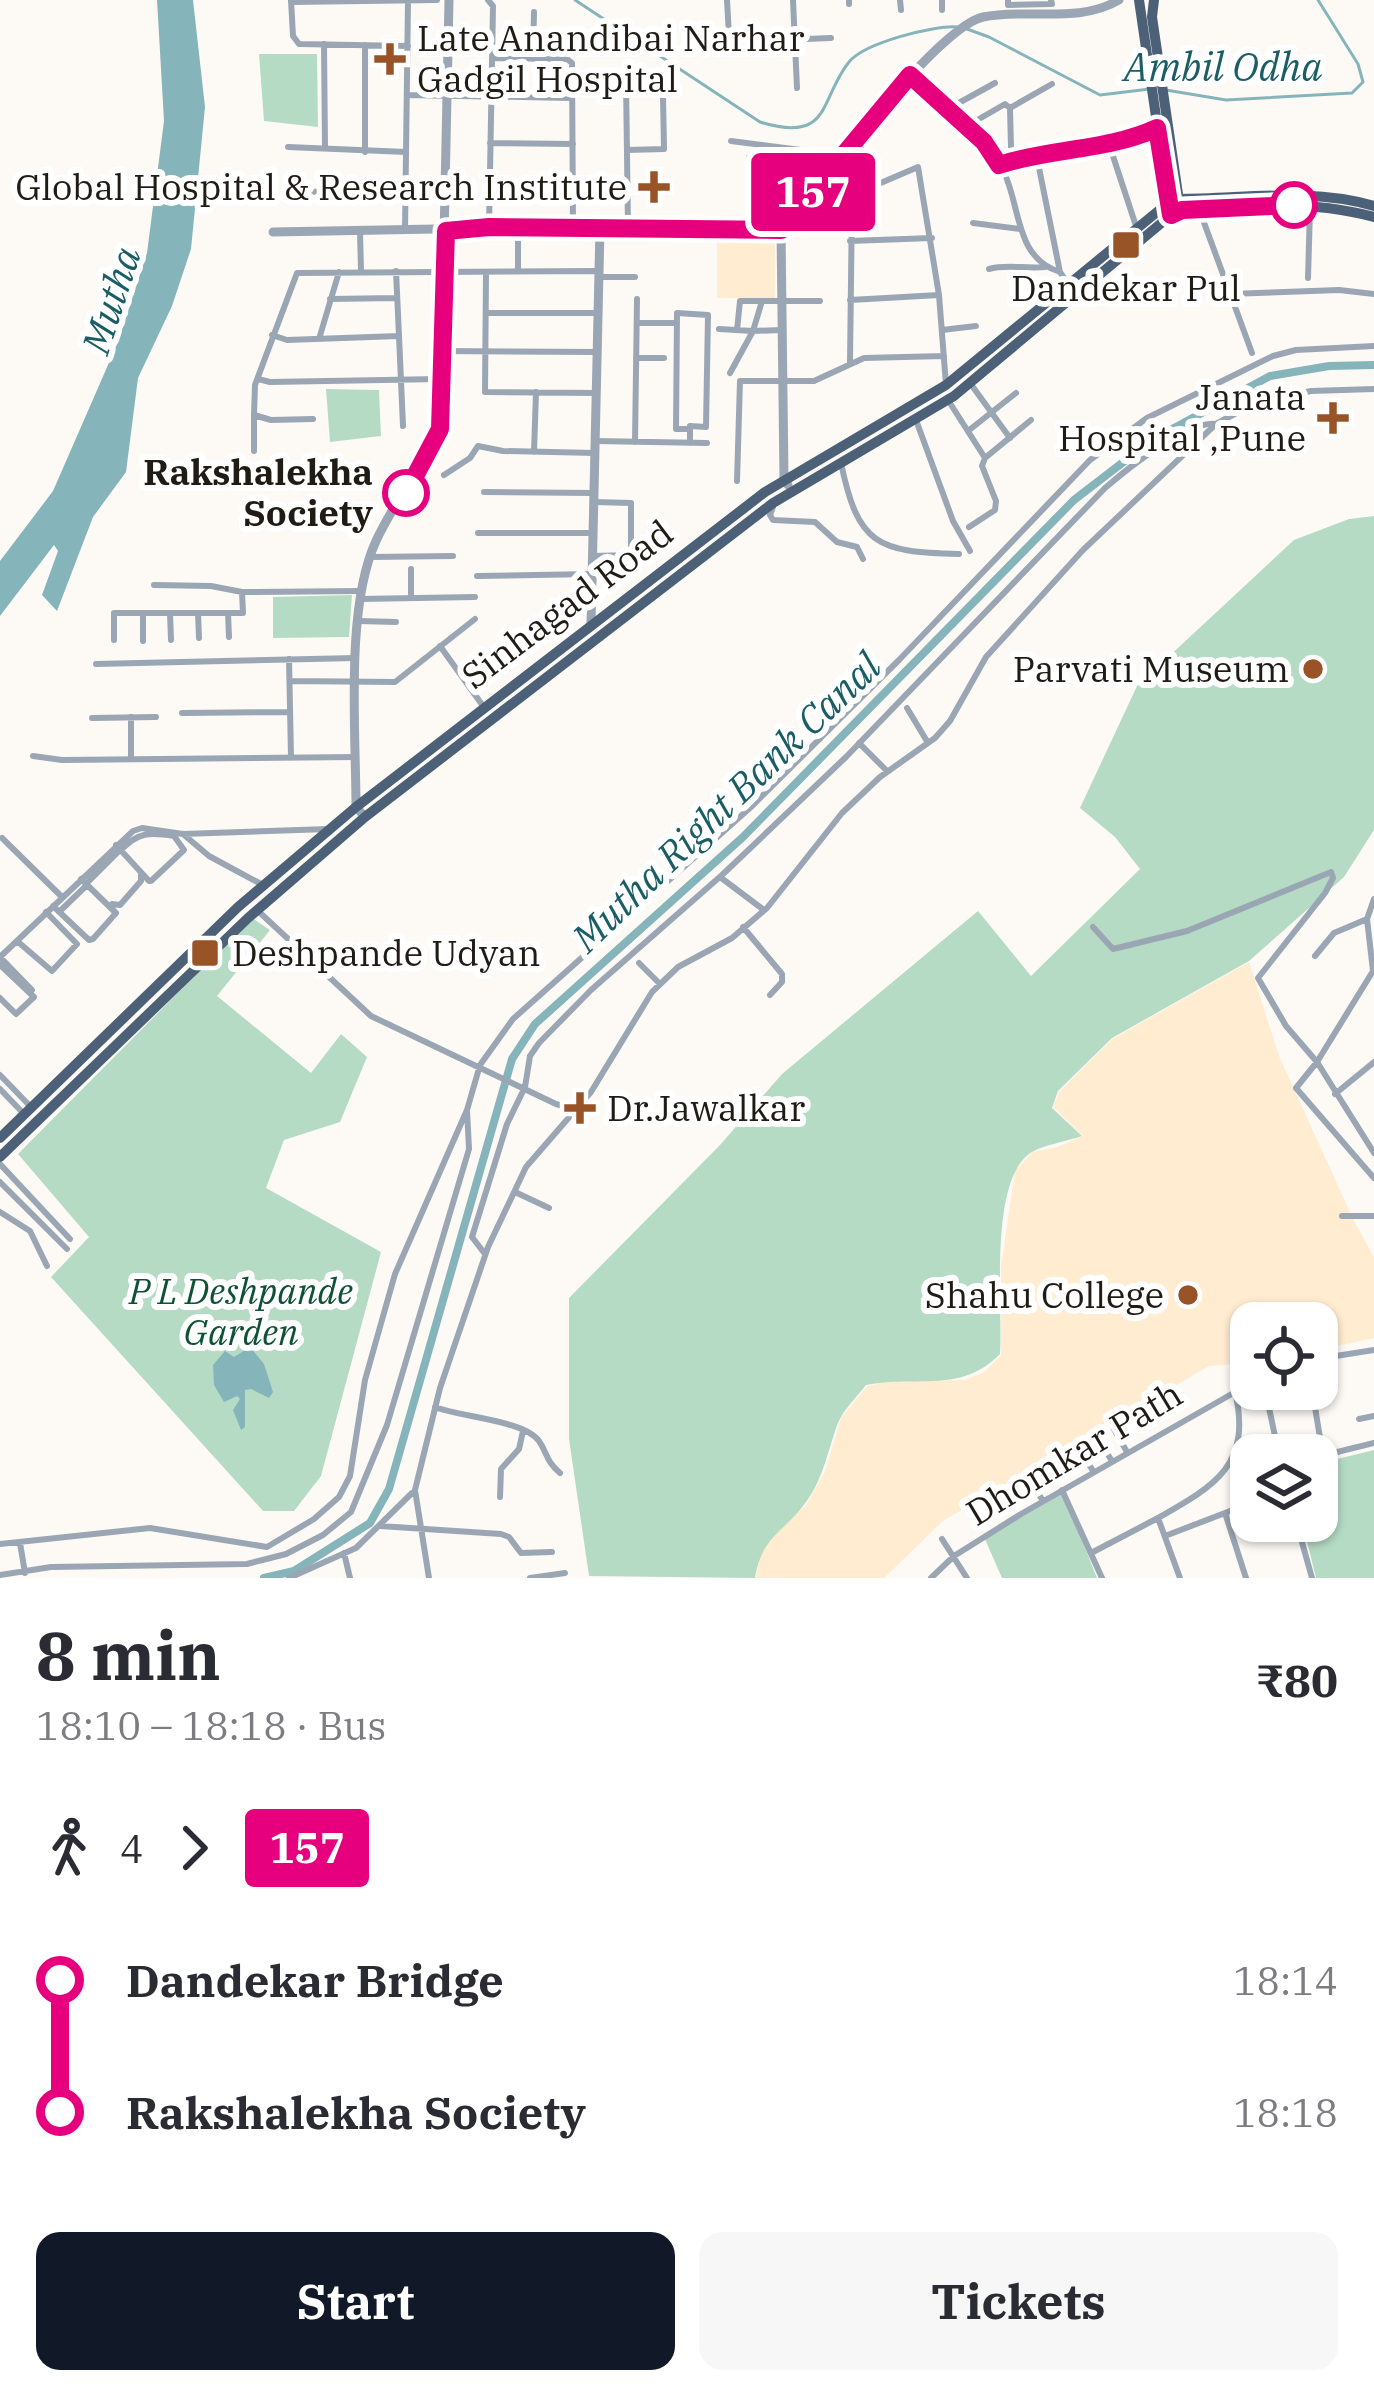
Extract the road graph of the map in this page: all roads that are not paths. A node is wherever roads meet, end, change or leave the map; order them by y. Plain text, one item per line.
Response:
1 (437, 0) edge
2 (449, 0) edge
3 (488, 0) edge
4 (727, 0) edge
5 (793, 0) edge
6 (900, 0) edge
7 (942, 0) edge
8 (1008, 0) edge
9 (1052, 0) edge
10 (1119, 0) edge
11 (1139, 0) edge
12 (1154, 0) edge
13 (291, 1) edge
14 (408, 1) edge
15 (901, 10) dead end
16 (943, 10) dead end
17 (534, 12) dead end
18 (1148, 25) junction
19 (831, 38) dead end
20 (795, 39) junction
21 (324, 44) junction
22 (365, 45) junction
23 (407, 46) junction
24 (492, 58) junction
25 (533, 58) junction
26 (910, 75) junction
27 (626, 81) dead end
28 (995, 83) dead end
29 (1052, 84) dead end
30 (797, 88) dead end
31 (407, 95) junction
32 (448, 96) junction
33 (663, 96) dead end
34 (491, 97) junction
35 (572, 98) junction
36 (1159, 98) junction
37 (1010, 108) junction
38 (946, 110) junction
39 (966, 127) junction
40 (1157, 128) junction
41 (731, 141) dead end
42 (490, 143) junction
43 (573, 144) junction
44 (1109, 144) junction
45 (288, 148) dead end
46 (325, 149) junction
47 (627, 150) junction
48 (365, 152) junction
49 (406, 152) junction
50 (1036, 153) junction
51 (843, 156) junction
52 (749, 157) dead end
53 (1018, 159) junction
54 (999, 165) junction
55 (490, 184) junction
56 (573, 184) junction
57 (292, 191) dead end
58 (405, 191) junction
59 (1276, 200) junction
60 (1310, 206) junction
61 (1374, 206) edge
62 (1176, 207) junction
63 (1199, 208) junction
64 (1374, 217) edge
65 (973, 224) dead end
66 (489, 227) junction
67 (518, 227) junction
68 (573, 228) junction
69 (600, 228) junction
70 (628, 228) junction
71 (1137, 228) junction
72 (775, 230) junction
73 (1020, 230) junction
74 (405, 231) junction
75 (446, 231) junction
76 (273, 232) dead end
77 (360, 232) junction
78 (932, 238) junction
79 (850, 241) junction
80 (1045, 267) junction
81 (989, 268) dead end
82 (396, 271) junction
83 (445, 271) junction
84 (487, 271) junction
85 (518, 271) junction
86 (339, 272) junction
87 (361, 272) junction
88 (1060, 272) junction
89 (599, 274) junction
90 (635, 277) dead end
91 (1308, 278) dead end
92 (1065, 292) junction
93 (1229, 294) junction
94 (1374, 294) edge
95 (939, 295) junction
96 (396, 298) junction
97 (330, 299) junction
98 (637, 299) dead end
99 (850, 300) junction
100 (762, 301) junction
101 (782, 301) junction
102 (820, 301) dead end
103 (486, 313) junction
104 (598, 313) junction
105 (637, 322) junction
106 (673, 322) dead end
107 (976, 326) dead end
108 (719, 329) dead end
109 (736, 329) junction
110 (782, 330) junction
111 (942, 330) junction
112 (753, 331) junction
113 (272, 335) junction
114 (400, 336) junction
115 (319, 339) junction
116 (1374, 346) edge
117 (442, 351) junction
118 (486, 352) junction
119 (597, 352) junction
120 (1252, 353) dead end
121 (944, 356) junction
122 (636, 358) junction
123 (664, 358) dead end
124 (850, 363) junction
125 (730, 373) dead end
126 (258, 379) junction
127 (441, 379) junction
128 (402, 380) junction
129 (783, 381) junction
130 (970, 383) junction
131 (946, 385) junction
132 (1374, 389) edge
133 (536, 392) junction
134 (596, 393) junction
135 (1016, 393) dead end
136 (948, 400) junction
137 (992, 412) junction
138 (254, 416) junction
139 (314, 419) dead end
140 (916, 420) junction
141 (1031, 420) dead end
142 (1216, 424) junction
143 (403, 426) dead end
144 (690, 429) junction
145 (968, 431) junction
146 (1010, 438) junction
147 (635, 442) junction
148 (690, 443) junction
149 (706, 443) dead end
150 (595, 447) junction
151 (254, 451) dead end
152 (534, 452) junction
153 (985, 458) junction
154 (841, 463) junction
155 (443, 475) dead end
156 (784, 479) junction
157 (737, 481) dead end
158 (791, 491) junction
159 (484, 492) dead end
160 (594, 498) junction
161 (773, 503) junction
162 (969, 527) dead end
163 (478, 533) dead end
164 (593, 533) junction
165 (970, 551) dead end
166 (959, 554) dead end
167 (453, 556) dead end
168 (592, 556) junction
169 (370, 557) junction
170 (863, 559) dead end
171 (411, 568) dead end
172 (592, 574) junction
173 (477, 576) dead end
174 (154, 585) dead end
175 (242, 592) junction
176 (360, 595) junction
177 (475, 597) dead end
178 (411, 598) junction
179 (142, 613) junction
180 (170, 613) junction
181 (199, 613) junction
182 (228, 613) junction
183 (475, 619) dead end
184 (359, 621) junction
185 (396, 622) dead end
186 (591, 623) junction
187 (229, 637) dead end
188 (199, 638) dead end
189 (113, 640) dead end
190 (171, 640) dead end
191 (143, 641) dead end
192 (440, 646) junction
193 (357, 658) junction
194 (290, 659) junction
195 (96, 664) dead end
196 (290, 681) junction
197 (357, 683) junction
198 (483, 706) junction
199 (908, 708) dead end
200 (290, 712) junction
201 (182, 713) dead end
202 (130, 717) junction
203 (156, 717) dead end
204 (92, 718) dead end
205 (859, 743) junction
206 (928, 743) junction
207 (33, 756) dead end
208 (291, 757) junction
209 (356, 757) junction
210 (131, 759) junction
211 (888, 771) junction
212 (361, 812) junction
213 (332, 829) junction
214 (183, 834) junction
215 (2, 838) edge
216 (118, 848) junction
217 (720, 877) junction
218 (85, 880) junction
219 (265, 886) junction
220 (62, 897) junction
221 (1374, 899) edge
222 (53, 910) junction
223 (257, 910) junction
224 (764, 910) junction
225 (1367, 919) junction
226 (743, 927) junction
227 (1093, 927) dead end
228 (16, 942) junction
229 (1315, 956) dead end
230 (638, 963) dead end
231 (1, 969) edge
232 (1373, 971) edge
233 (47, 975) dead end
234 (661, 984) junction
235 (32, 991) dead end
236 (770, 995) dead end
237 (0, 998) edge
238 (1317, 1062) junction
239 (1374, 1062) edge
240 (483, 1067) junction
241 (0, 1075) edge
242 (523, 1086) junction
243 (0, 1089) edge
244 (1335, 1094) junction
245 (574, 1109) junction
246 (467, 1110) junction
247 (32, 1115) junction
248 (0, 1138) edge
249 (1374, 1153) edge
250 (0, 1161) edge
251 (1374, 1178) edge
252 (0, 1182) edge
253 (515, 1192) junction
254 (549, 1208) dead end
255 (0, 1212) edge
256 (1342, 1216) dead end
257 (1374, 1216) edge
258 (70, 1239) dead end
259 (67, 1249) dead end
260 (485, 1254) junction
261 (47, 1266) dead end
262 (1374, 1350) edge
263 (1338, 1356) edge
264 (1230, 1393) edge
265 (435, 1407) junction
266 (1236, 1410) edge
267 (1374, 1416) edge
268 (1359, 1419) dead end
269 (1114, 1429) dead end
270 (523, 1432) junction
271 (1096, 1436) dead end
272 (1374, 1443) edge
273 (1081, 1451) dead end
274 (1127, 1452) junction
275 (1338, 1452) edge
276 (1112, 1461) junction
277 (1093, 1472) junction
278 (560, 1473) dead end
279 (1029, 1478) dead end
280 (415, 1490) junction
281 (1062, 1490) junction
282 (500, 1497) dead end
283 (1043, 1501) junction
284 (1230, 1511) edge
285 (1225, 1513) junction
286 (1158, 1518) junction
287 (380, 1526) junction
288 (420, 1529) junction
289 (1165, 1536) junction
290 (942, 1539) dead end
291 (1302, 1542) edge
292 (0, 1544) edge
293 (20, 1544) junction
294 (552, 1552) dead end
295 (1093, 1552) junction
296 (344, 1553) junction
297 (954, 1556) junction
298 (25, 1574) junction
299 (565, 1574) dead end
300 (0, 1575) edge
301 (290, 1578) edge
302 (350, 1578) edge
303 (429, 1578) edge
304 (530, 1578) edge
305 (931, 1578) edge
306 (967, 1578) edge
307 (1102, 1578) edge
308 (1180, 1578) edge
309 (1246, 1578) edge
310 (1312, 1578) edge

1 - 14 street
2 - 32 street
3 - 24 street
4 - 20 street
5 - 20 street
6 - 15 street
7 - 16 street
8 - 9 street
10 - 26 street
11 - 12 main road
11 - 18 main road
12 - 18 main road
13 - 14 street
13 - 21 street
14 - 23 street
17 - 25 street
18 - 36 main road
19 - 20 street
20 - 30 street
21 - 22 street
21 - 46 street
22 - 23 street
22 - 48 street
23 - 31 street
24 - 25 street
24 - 34 street
25 - 35 street
26 - 38 street
26 - 51 street
27 - 47 street
28 - 38 street
29 - 37 street
31 - 32 street
31 - 49 street
32 - 34 street
32 - 75 street
33 - 47 street
34 - 35 street
34 - 42 street
35 - 43 street
36 - 40 main road
36 - 62 main road
37 - 39 street
37 - 53 street
38 - 39 street
39 - 54 street
40 - 44 street
40 - 62 main road
41 - 51 street
42 - 43 street
42 - 55 street
43 - 56 street
44 - 50 street
44 - 71 street
45 - 46 street
46 - 48 street
47 - 70 street
48 - 49 street
49 - 58 street
50 - 53 street
50 - 88 street
51 - 72 street
52 - 72 street
53 - 54 street
54 - 73 street
55 - 56 street
55 - 66 street
56 - 68 street
57 - 58 street
58 - 74 street
59 - 60 main road
59 - 61 main road
59 - 62 main road
59 - 63 main road
60 - 64 main road
60 - 91 street
62 - 63 main road
62 - 71 main road, Sinhagad Road
62 - 92 main road, Sinhagad Road
63 - 93 street
65 - 73 street
66 - 67 street
66 - 75 street
67 - 68 street
67 - 85 street
68 - 69 street
69 - 70 street
69 - 89 street
70 - 72 street
71 - 92 main road, Sinhagad Road
72 - 101 street
73 - 80 street
74 - 75 street
74 - 77 street
75 - 83 street
76 - 77 street
77 - 87 street
78 - 79 street
78 - 79 street
78 - 95 street
79 - 99 street
80 - 81 street
80 - 88 street
82 - 83 street
82 - 87 street
82 - 96 street
83 - 84 street
83 - 117 street
84 - 85 street
84 - 103 street
85 - 89 street
86 - 87 street
86 - 97 street
86 - 113 street
88 - 92 street
89 - 90 street
89 - 104 street
92 - 130 main road, Sinhagad Road
92 - 131 main road, Sinhagad Road
93 - 94 street
93 - 120 street
95 - 99 street
95 - 111 street
96 - 97 street
96 - 114 street
97 - 115 street
98 - 105 street
99 - 124 street
100 - 101 street
100 - 109 street
100 - 112 street
101 - 102 street
101 - 110 street
103 - 104 street
103 - 118 street
104 - 119 street
105 - 106 street
105 - 122 street
107 - 111 street
108 - 109 street
109 - 112 street
110 - 112 street
110 - 129 street
111 - 121 street
112 - 125 street
113 - 115 street
113 - 126 street
114 - 115 street
114 - 128 street
116 - 240 street
117 - 118 street
117 - 127 street
118 - 119 street
118 - 133 street
119 - 134 street
121 - 124 street
121 - 131 street
122 - 123 street
122 - 147 street
124 - 129 street
126 - 128 street
126 - 138 street
127 - 128 street
127 - 169 street
128 - 143 street
129 - 156 street
129 - 157 street
130 - 136 main road, Sinhagad Road
130 - 137 street
131 - 156 main road, Sinhagad Road
132 - 142 street
133 - 134 street
133 - 152 street
134 - 150 street
135 - 137 street
136 - 140 main road, Sinhagad Road
136 - 145 street
137 - 145 street
137 - 146 street
138 - 139 street
138 - 151 street
140 - 154 main road, Sinhagad Road
140 - 165 street
141 - 146 street
142 - 205 street
142 - 206 street
144 - 144 street
144 - 148 street
145 - 153 street
146 - 153 street
147 - 148 street
147 - 150 street
148 - 149 street
150 - 152 street
150 - 160 street
152 - 155 street
153 - 162 street
154 - 158 main road, Sinhagad Road
154 - 166 street
156 - 158 street
156 - 186 main road, Sinhagad Road
158 - 161 main road, Sinhagad Road
159 - 160 street
160 - 164 street
160 - 168 street
161 - 170 street
161 - 212 main road, Sinhagad Road
163 - 164 street
164 - 168 street
167 - 169 street
168 - 172 street
169 - 176 street
171 - 178 street
172 - 173 street
172 - 186 street
174 - 175 street
175 - 176 street
175 - 182 street
176 - 178 street
176 - 184 street
177 - 178 street
179 - 180 street
179 - 189 street
179 - 191 street
180 - 181 street
180 - 190 street
181 - 182 street
181 - 188 street
182 - 187 street
183 - 192 street
184 - 185 street
184 - 193 street
186 - 198 main road, Sinhagad Road
192 - 197 street
192 - 198 street
193 - 194 street
193 - 197 street
194 - 195 street
194 - 196 street
196 - 197 street
196 - 200 street
197 - 209 street
198 - 212 main road, Sinhagad Road
199 - 206 street
200 - 201 street
200 - 208 street
202 - 203 street
202 - 204 street
202 - 210 street
205 - 211 street
205 - 217 street
206 - 211 street
207 - 210 street
208 - 209 street
208 - 210 street
209 - 212 street
211 - 224 street
212 - 213 main road, Sinhagad Road
212 - 223 main road, Sinhagad Road
213 - 214 street
213 - 219 main road, Sinhagad Road
214 - 216 street
214 - 219 street
215 - 220 street
216 - 216 street
216 - 218 street
216 - 218 street
217 - 224 street
217 - 242 street
218 - 220 street
218 - 222 street
218 - 222 street
219 - 247 main road, Sinhagad Road
220 - 222 street
221 - 225 street
222 - 228 street
222 - 228 street
223 - 240 street
223 - 247 main road, Sinhagad Road
224 - 226 street
225 - 229 street
225 - 232 street
226 - 234 street
226 - 236 street
227 - 238 street
228 - 233 street
228 - 235 street
230 - 234 street
231 - 237 street
232 - 238 street
234 - 245 street
238 - 244 street
238 - 251 street
239 - 244 street
240 - 242 street
240 - 246 street
241 - 247 street
242 - 245 street
242 - 260 street
243 - 247 street
244 - 249 street
245 - 253 street
246 - 293 street
246 - 298 street
247 - 248 main road, Sinhagad Road
247 - 250 main road, Sinhagad Road
250 - 258 street
252 - 259 street
253 - 254 street
253 - 260 street
255 - 261 street
256 - 257 street
260 - 265 street
262 - 263 street
264 - 274 street, Dhomkar Path
265 - 270 street
265 - 280 street
266 - 286 street
267 - 268 street
269 - 274 street
270 - 278 street
270 - 282 street
271 - 276 street
272 - 275 street
273 - 277 street
274 - 276 street, Dhomkar Path
276 - 277 street, Dhomkar Path
277 - 281 street, Dhomkar Path
279 - 283 street
280 - 287 street
280 - 288 street
281 - 283 street, Dhomkar Path
281 - 295 street
283 - 297 street, Dhomkar Path
284 - 285 street
285 - 289 street
285 - 309 street
286 - 289 street
286 - 295 street
287 - 288 street
287 - 296 street
288 - 294 street
288 - 303 street
289 - 308 street
290 - 297 street
291 - 310 street
292 - 293 street
293 - 298 street
295 - 307 street
296 - 301 street
296 - 302 street
297 - 305 street, Dhomkar Path
297 - 306 street
298 - 300 street
299 - 304 street

